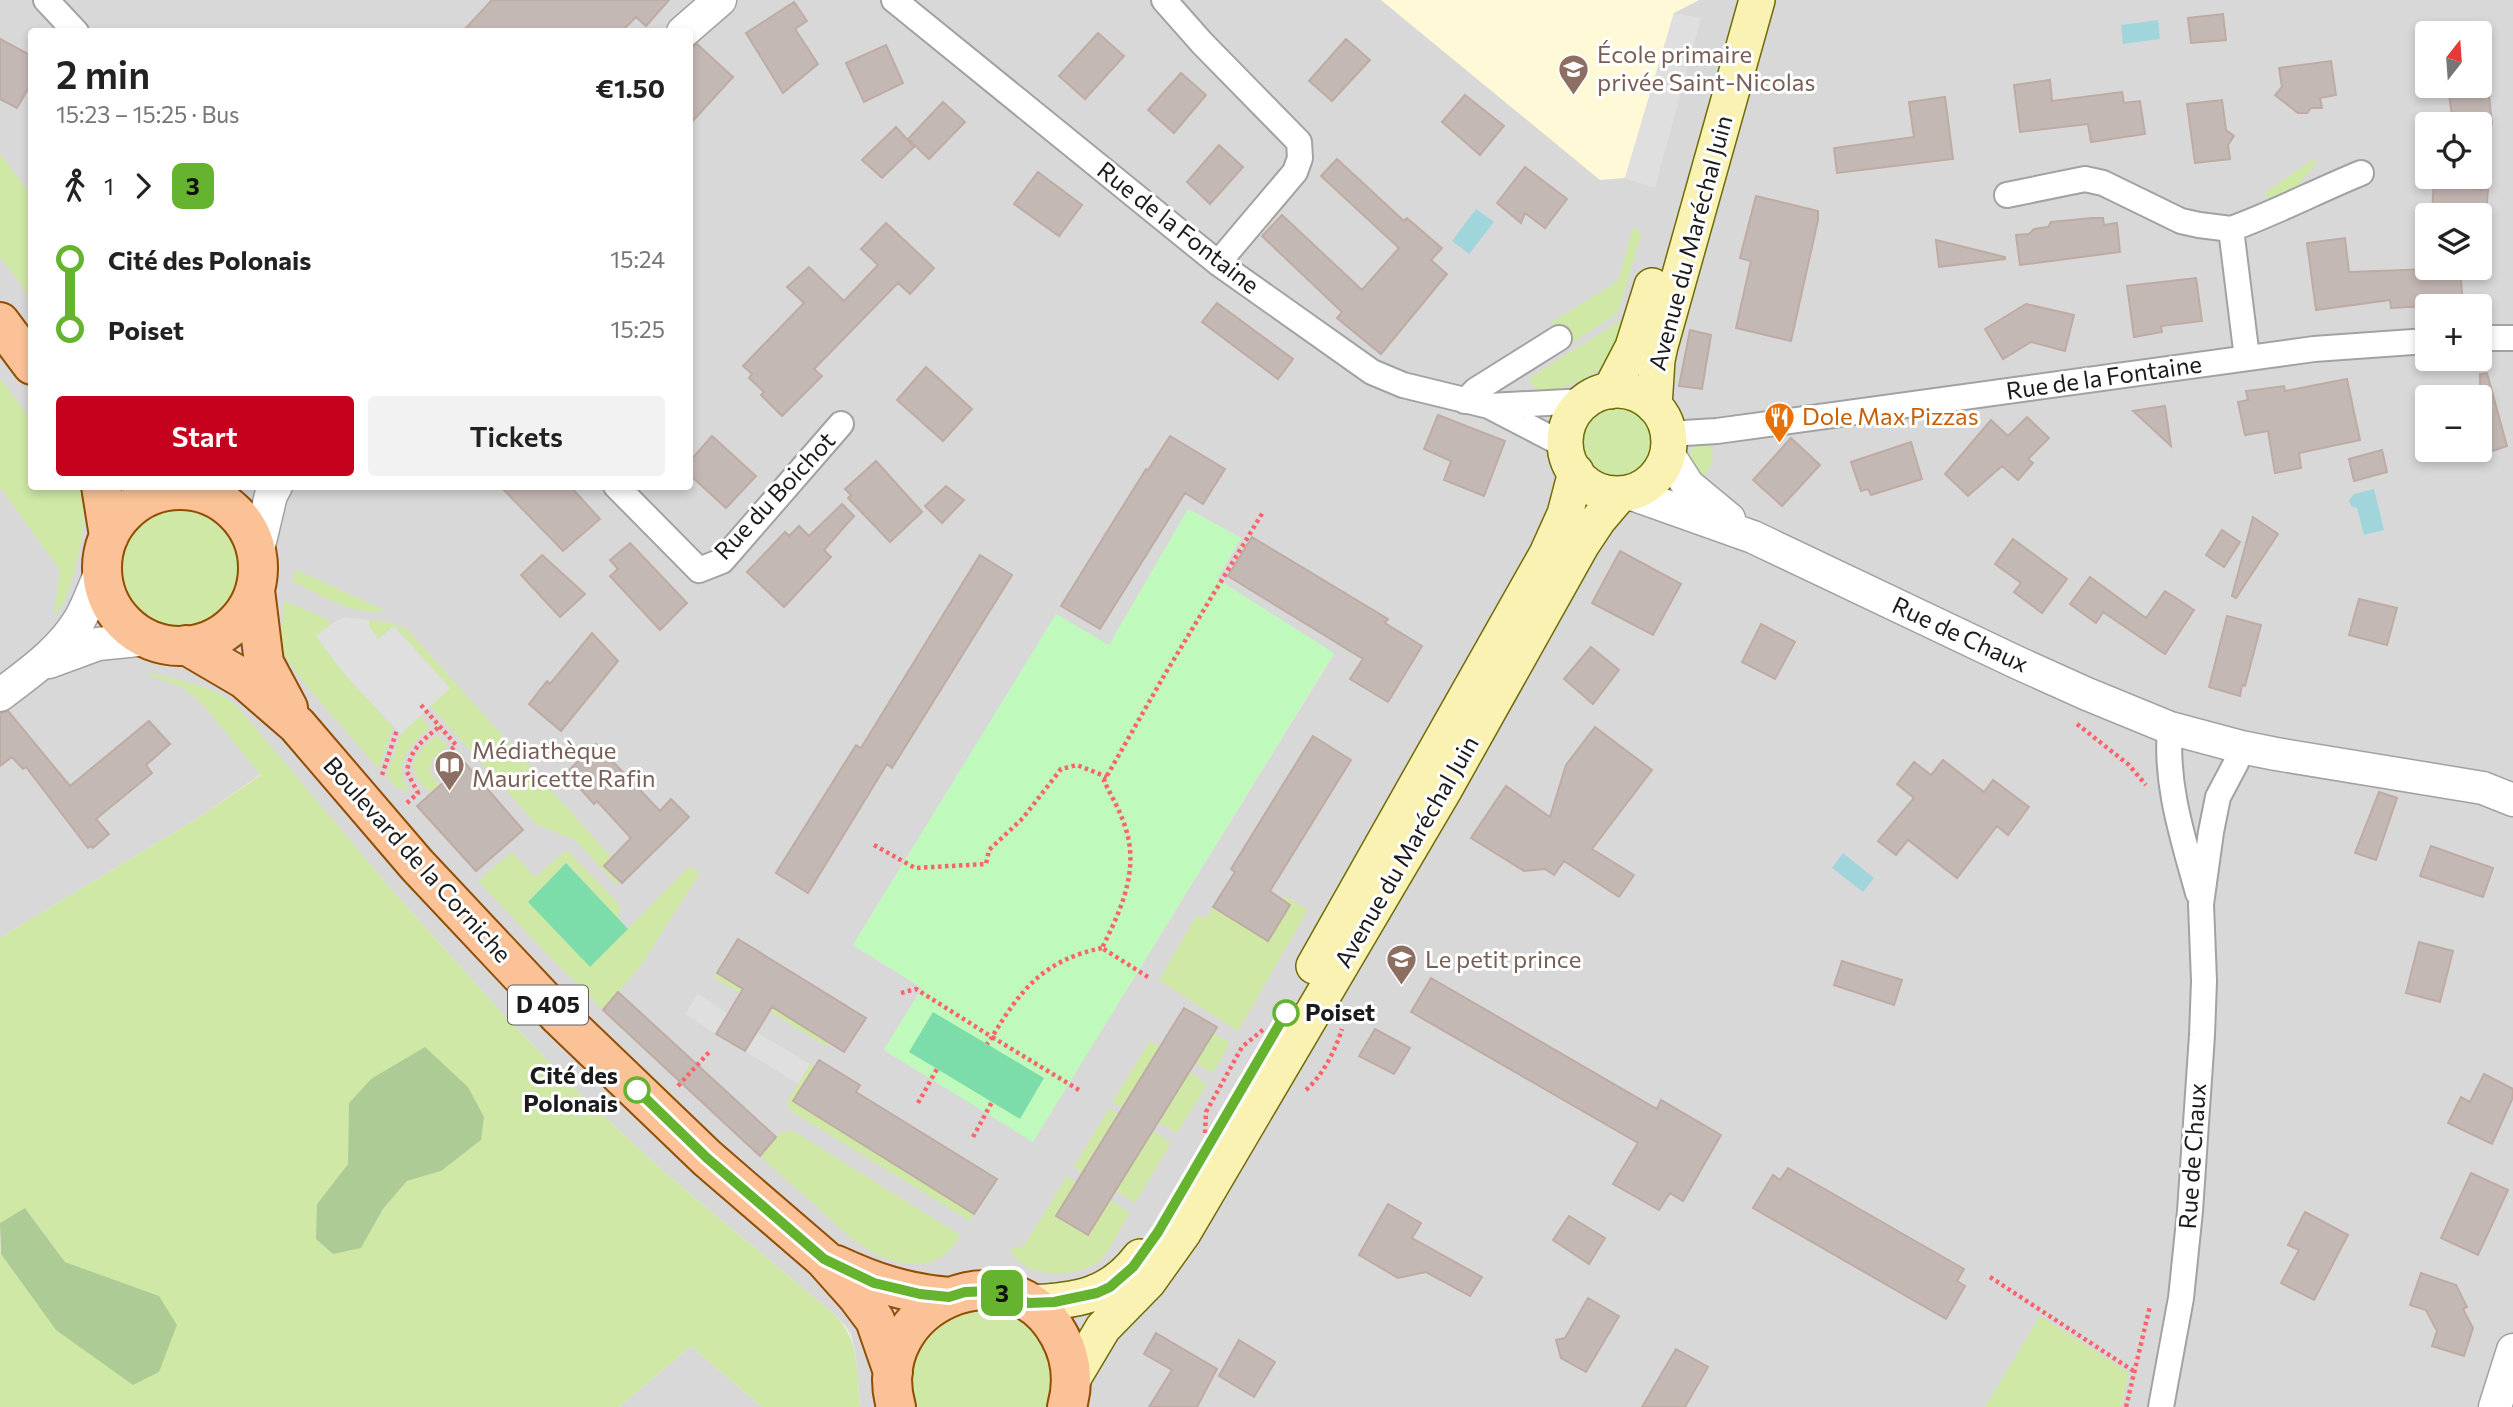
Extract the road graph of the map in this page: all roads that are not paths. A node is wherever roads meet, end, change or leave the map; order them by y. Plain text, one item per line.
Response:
1 (46, 0) edge
2 (720, 0) edge
3 (894, 0) edge
4 (1164, 0) edge
5 (1733, 0) edge
6 (1757, 0) edge
7 (72, 28) edge
8 (688, 28) edge
9 (2361, 173) dead end
10 (2007, 195) dead end
11 (2231, 229) junction
12 (1218, 262) junction
13 (0, 323) edge
14 (1559, 338) dead end
15 (2492, 338) edge
16 (2513, 338) edge
17 (2415, 342) edge
18 (2248, 358) junction
19 (28, 360) edge
20 (1598, 396) junction
21 (1477, 404) junction
22 (841, 424) dead end
23 (1663, 431) junction
24 (1571, 459) junction
25 (100, 490) edge
26 (186, 490) edge
27 (194, 490) edge
28 (274, 490) edge
29 (620, 490) edge
30 (1624, 493) junction
31 (1753, 537) junction
32 (105, 552) junction
33 (256, 572) junction
34 (148, 639) junction
35 (186, 645) junction
36 (34, 669) junction
37 (0, 695) edge
38 (298, 725) junction
39 (2171, 728) junction
40 (2241, 747) junction
41 (2498, 786) edge
42 (2513, 800) edge
43 (2201, 904) junction
44 (824, 1259) junction
45 (949, 1297) junction
46 (1028, 1303) junction
47 (2513, 1350) edge
48 (895, 1389) edge
49 (1070, 1394) edge
50 (2161, 1407) edge
51 (2495, 1407) edge

1 - 7 street
2 - 8 street
3 - 12 street, Rue de la Fontaine
4 - 12 street
5 - 20 main road, Avenue du Maréchal Juin
6 - 23 main road, Avenue du Maréchal Juin
9 - 11 street
10 - 11 street
11 - 18 street
12 - 21 street, Rue de la Fontaine
13 - 19 main road
14 - 21 street
15 - 16 street
17 - 18 street, Rue de la Fontaine
18 - 23 street, Rue de la Fontaine
20 - 21 street, Rue de la Fontaine
20 - 23 main road
20 - 24 main road
21 - 24 street, Rue de la Fontaine
22 - 29 street, Rue du Boichot
23 - 30 main road
23 - 31 street, Rue de Chaux
24 - 30 main road
24 - 46 main road, Avenue du Maréchal Juin
25 - 32 main road
26 - 32 main road
27 - 33 main road
28 - 33 street
30 - 31 street, Rue de Chaux
30 - 49 main road, Avenue du Maréchal Juin
31 - 39 street, Rue de Chaux
32 - 34 main road
32 - 36 street
33 - 35 main road
33 - 38 main road, D 405
34 - 35 main road
34 - 36 street
35 - 38 main road, Boulevard de la Corniche / D 405
36 - 37 street
38 - 44 main road, Boulevard de la Corniche / D 405
39 - 40 street, Rue de Chaux
39 - 43 street, Rue de Chaux
40 - 41 street, Rue de Chaux
40 - 43 street, Rue de Chaux
41 - 42 street, Rue de Chaux
43 - 50 street, Rue de Chaux
44 - 45 main road, D 405
44 - 48 main road, D 405
45 - 46 main road
45 - 48 main road
46 - 49 main road
47 - 51 street

